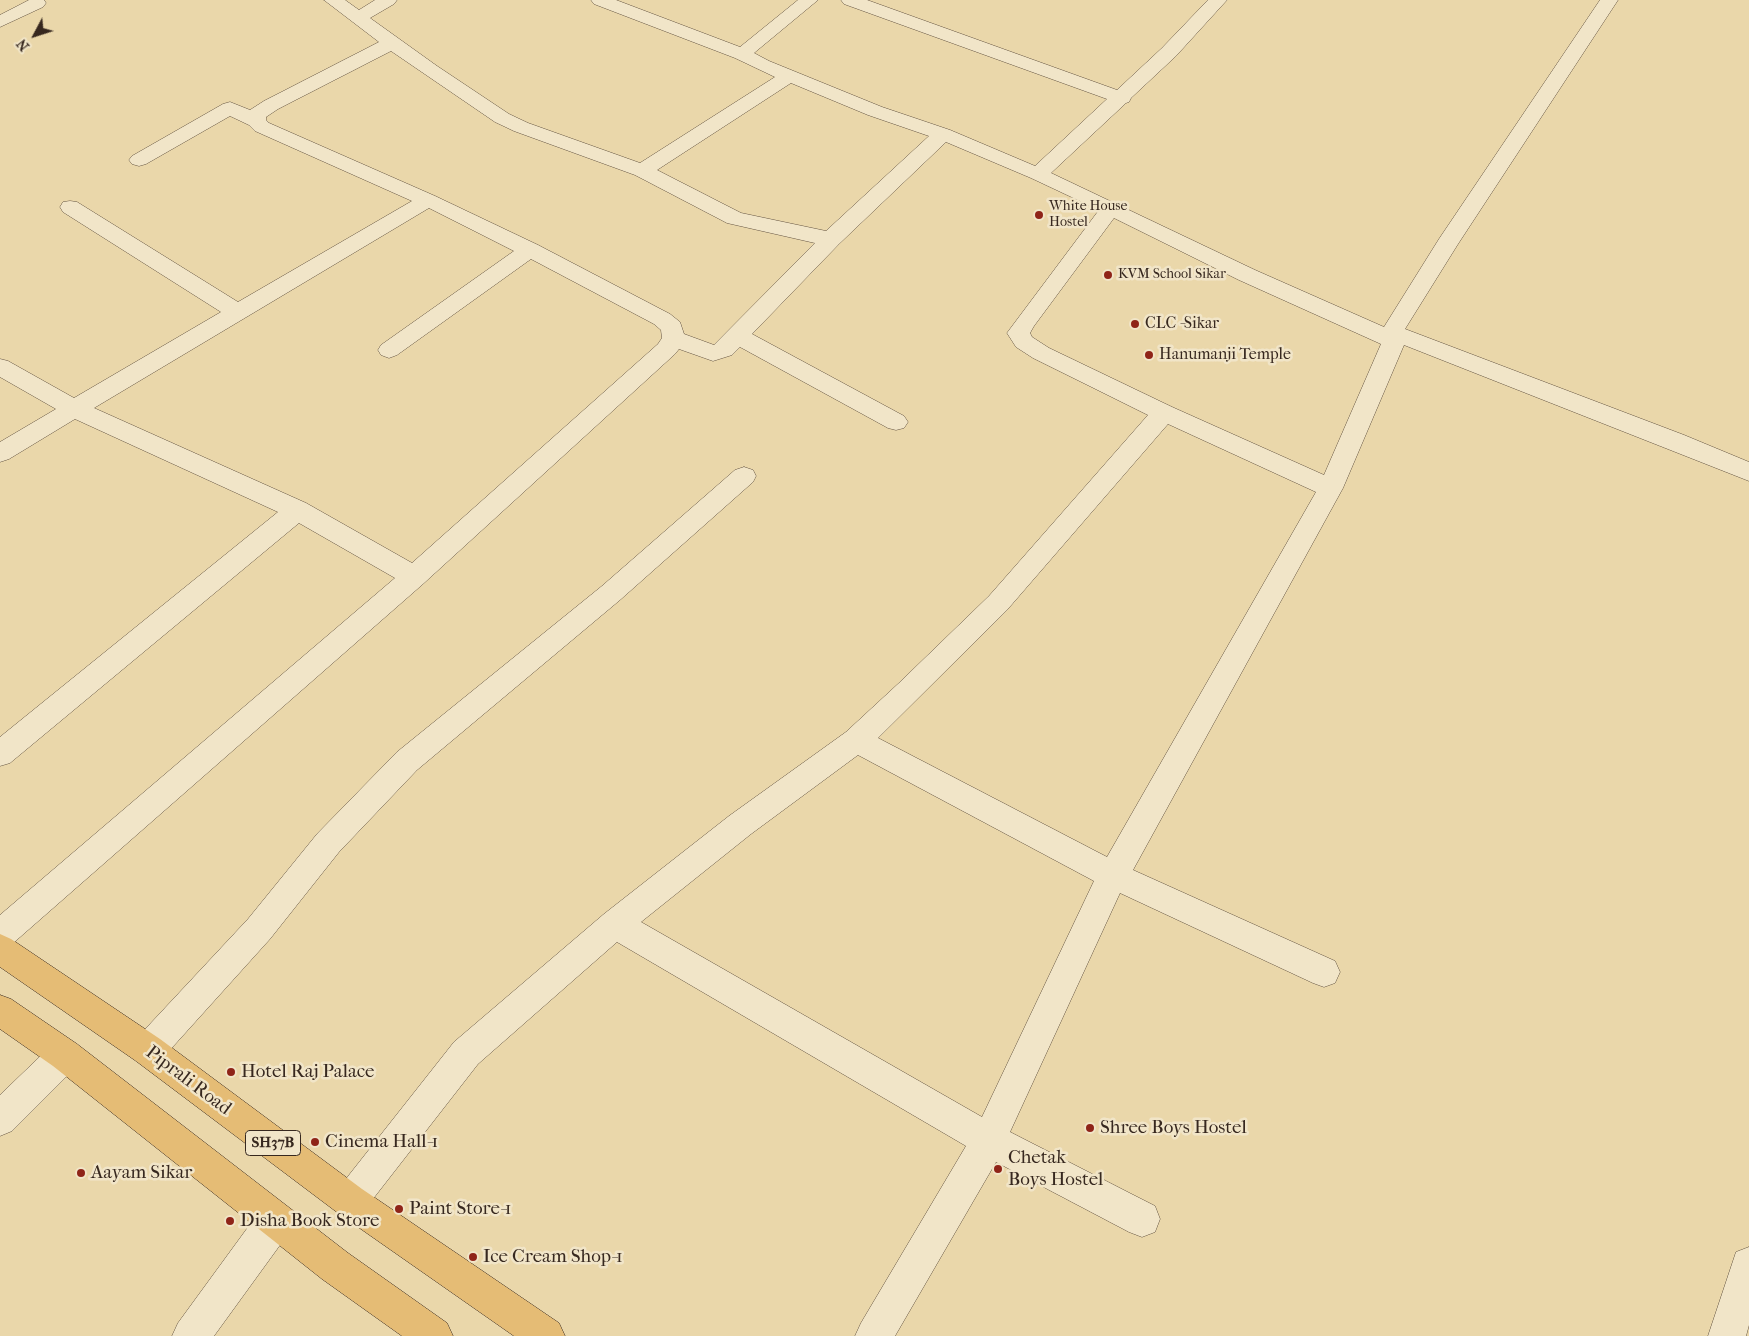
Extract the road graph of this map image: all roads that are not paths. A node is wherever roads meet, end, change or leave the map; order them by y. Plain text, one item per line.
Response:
1 (333, 0) edge
2 (388, 0) edge
3 (600, 0) edge
4 (809, 0) edge
5 (850, 0) edge
6 (1218, 0) edge
7 (1609, 0) edge
8 (37, 3) dead end
9 (358, 18) junction
10 (0, 22) edge
11 (392, 43) junction
12 (742, 54) junction
13 (789, 76) junction
14 (1122, 98) junction
15 (256, 121) junction
16 (943, 134) junction
17 (140, 160) dead end
18 (642, 171) junction
19 (1038, 174) junction
20 (428, 200) junction
21 (70, 207) dead end
22 (1111, 208) junction
23 (831, 239) junction
24 (530, 250) junction
25 (238, 312) junction
26 (738, 336) junction
27 (1393, 336) junction
28 (673, 338) junction
29 (389, 350) dead end
30 (0, 368) edge
31 (74, 410) junction
32 (1164, 413) junction
33 (896, 422) dead end
34 (0, 452) edge
35 (1749, 472) edge
36 (744, 476) dead end
37 (1331, 488) junction
38 (297, 510) junction
39 (414, 577) junction
40 (856, 740) junction
41 (0, 754) edge
42 (1114, 876) junction
43 (615, 924) junction
44 (0, 935) edge
45 (0, 949) edge
46 (1324, 972) dead end
47 (0, 1010) edge
48 (148, 1050) junction
49 (65, 1055) junction
50 (0, 1119) edge
51 (989, 1140) junction
52 (350, 1201) junction
53 (1142, 1219) dead end
54 (275, 1222) junction
55 (1749, 1265) edge
56 (191, 1336) edge
57 (434, 1336) edge
58 (546, 1336) edge
59 (874, 1336) edge
60 (1727, 1336) edge

1 - 9 street
2 - 9 street
3 - 12 street
4 - 12 street
5 - 14 street
6 - 14 street
7 - 27 street
8 - 10 street
9 - 11 street
11 - 15 street
11 - 18 street
12 - 13 street
13 - 16 street
13 - 18 street
14 - 19 street
15 - 17 street
15 - 20 street
16 - 19 street
16 - 23 street
18 - 23 street
19 - 22 street
20 - 24 street
20 - 25 street
21 - 25 street
22 - 27 street
22 - 32 street
23 - 26 street
24 - 28 street
24 - 29 street
25 - 31 street
26 - 28 street
26 - 33 street
27 - 35 street
27 - 37 street
28 - 39 street
30 - 31 street
31 - 34 street
31 - 38 street
32 - 37 street
32 - 40 street
36 - 48 street
37 - 42 street
38 - 39 street
38 - 41 street
39 - 44 street
40 - 42 street
40 - 43 street
42 - 46 street
42 - 51 street
43 - 51 street
43 - 52 street
45 - 48 main road, Piprali Road / SH37B
47 - 49 main road
48 - 52 main road, Piprali Road / SH37B
49 - 50 street
49 - 54 main road
51 - 53 street
51 - 59 street
52 - 58 main road, Piprali Road / SH37B
54 - 56 street
54 - 57 main road
55 - 60 street

